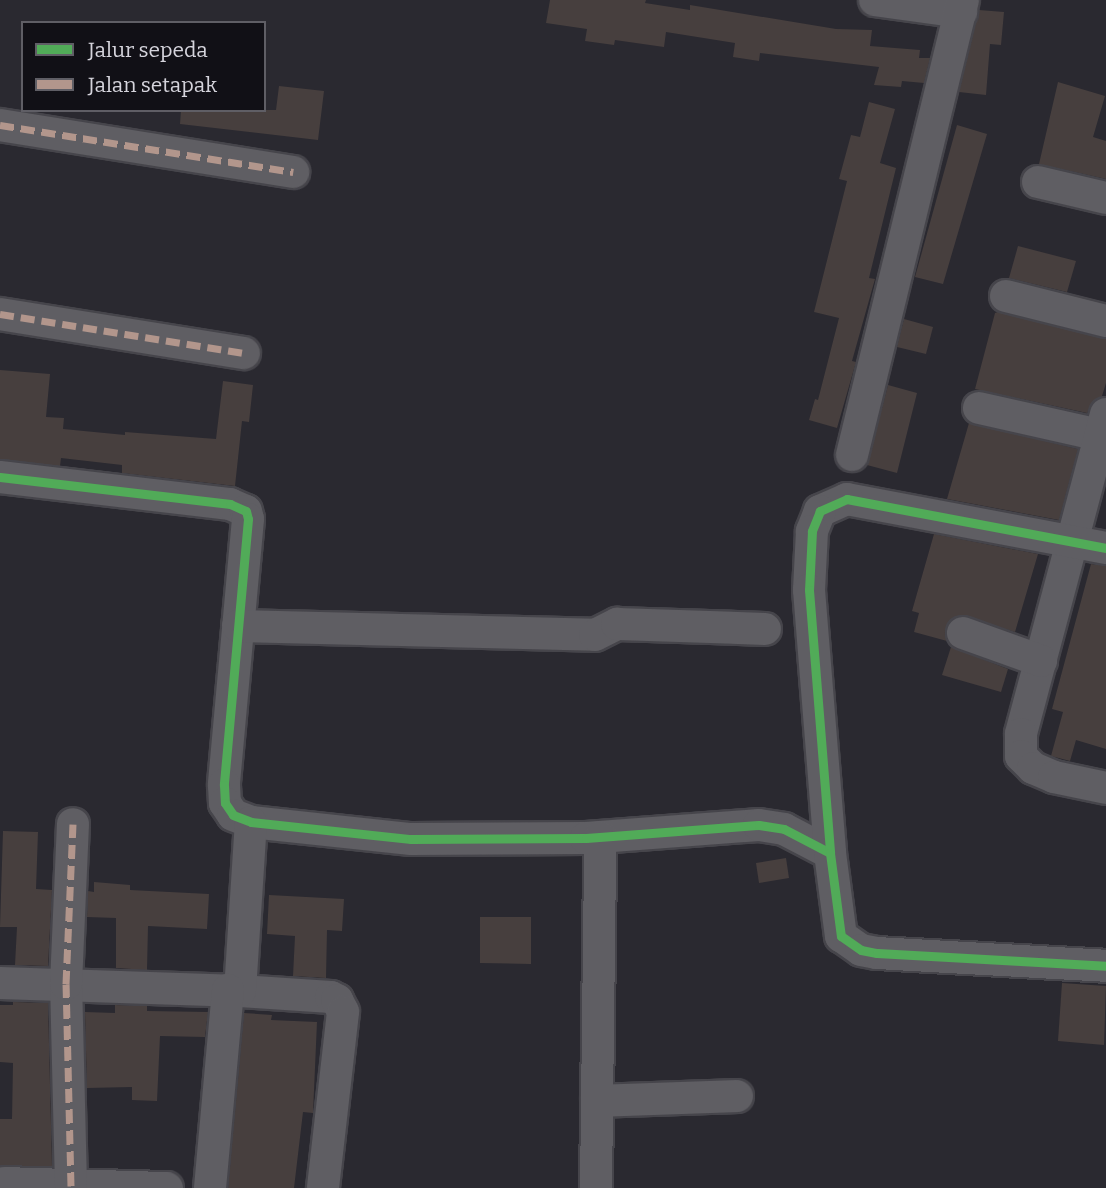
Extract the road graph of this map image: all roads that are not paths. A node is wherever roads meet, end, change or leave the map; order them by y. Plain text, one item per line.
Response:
1 (875, 0) edge
2 (962, 6) edge
3 (0, 125) edge
4 (293, 173) dead end
5 (1038, 182) dead end
6 (1106, 198) edge
7 (1006, 296) dead end
8 (0, 314) edge
9 (1106, 321) edge
10 (244, 353) dead end
11 (979, 408) dead end
12 (1103, 425) edge
13 (852, 455) dead end
14 (0, 477) edge
15 (1073, 541) junction
16 (1106, 548) edge
17 (238, 626) junction
18 (963, 633) dead end
19 (764, 640) dead end
20 (1041, 661) junction
21 (1106, 788) edge
22 (251, 822) junction
23 (73, 824) dead end
24 (600, 837) junction
25 (827, 851) junction
26 (1106, 966) edge
27 (0, 983) edge
28 (66, 984) junction
29 (234, 990) junction
30 (737, 1096) dead end
31 (597, 1101) junction
32 (4, 1183) dead end
33 (71, 1186) junction
34 (167, 1188) edge
35 (210, 1188) edge
36 (323, 1188) edge
37 (596, 1188) edge

1 - 2 street
2 - 13 street
3 - 4 street
5 - 6 street
7 - 9 street
8 - 10 street
11 - 12 street
12 - 15 street
14 - 17 street
15 - 16 street
15 - 20 street
15 - 25 street
17 - 19 street
17 - 22 street
18 - 20 street
20 - 21 street
22 - 24 street
22 - 29 street
23 - 28 street
24 - 25 street
24 - 31 street
25 - 26 street
27 - 28 street
28 - 29 street
28 - 33 street
29 - 35 street
29 - 36 street
30 - 31 street
31 - 37 street
32 - 33 street
33 - 34 street

